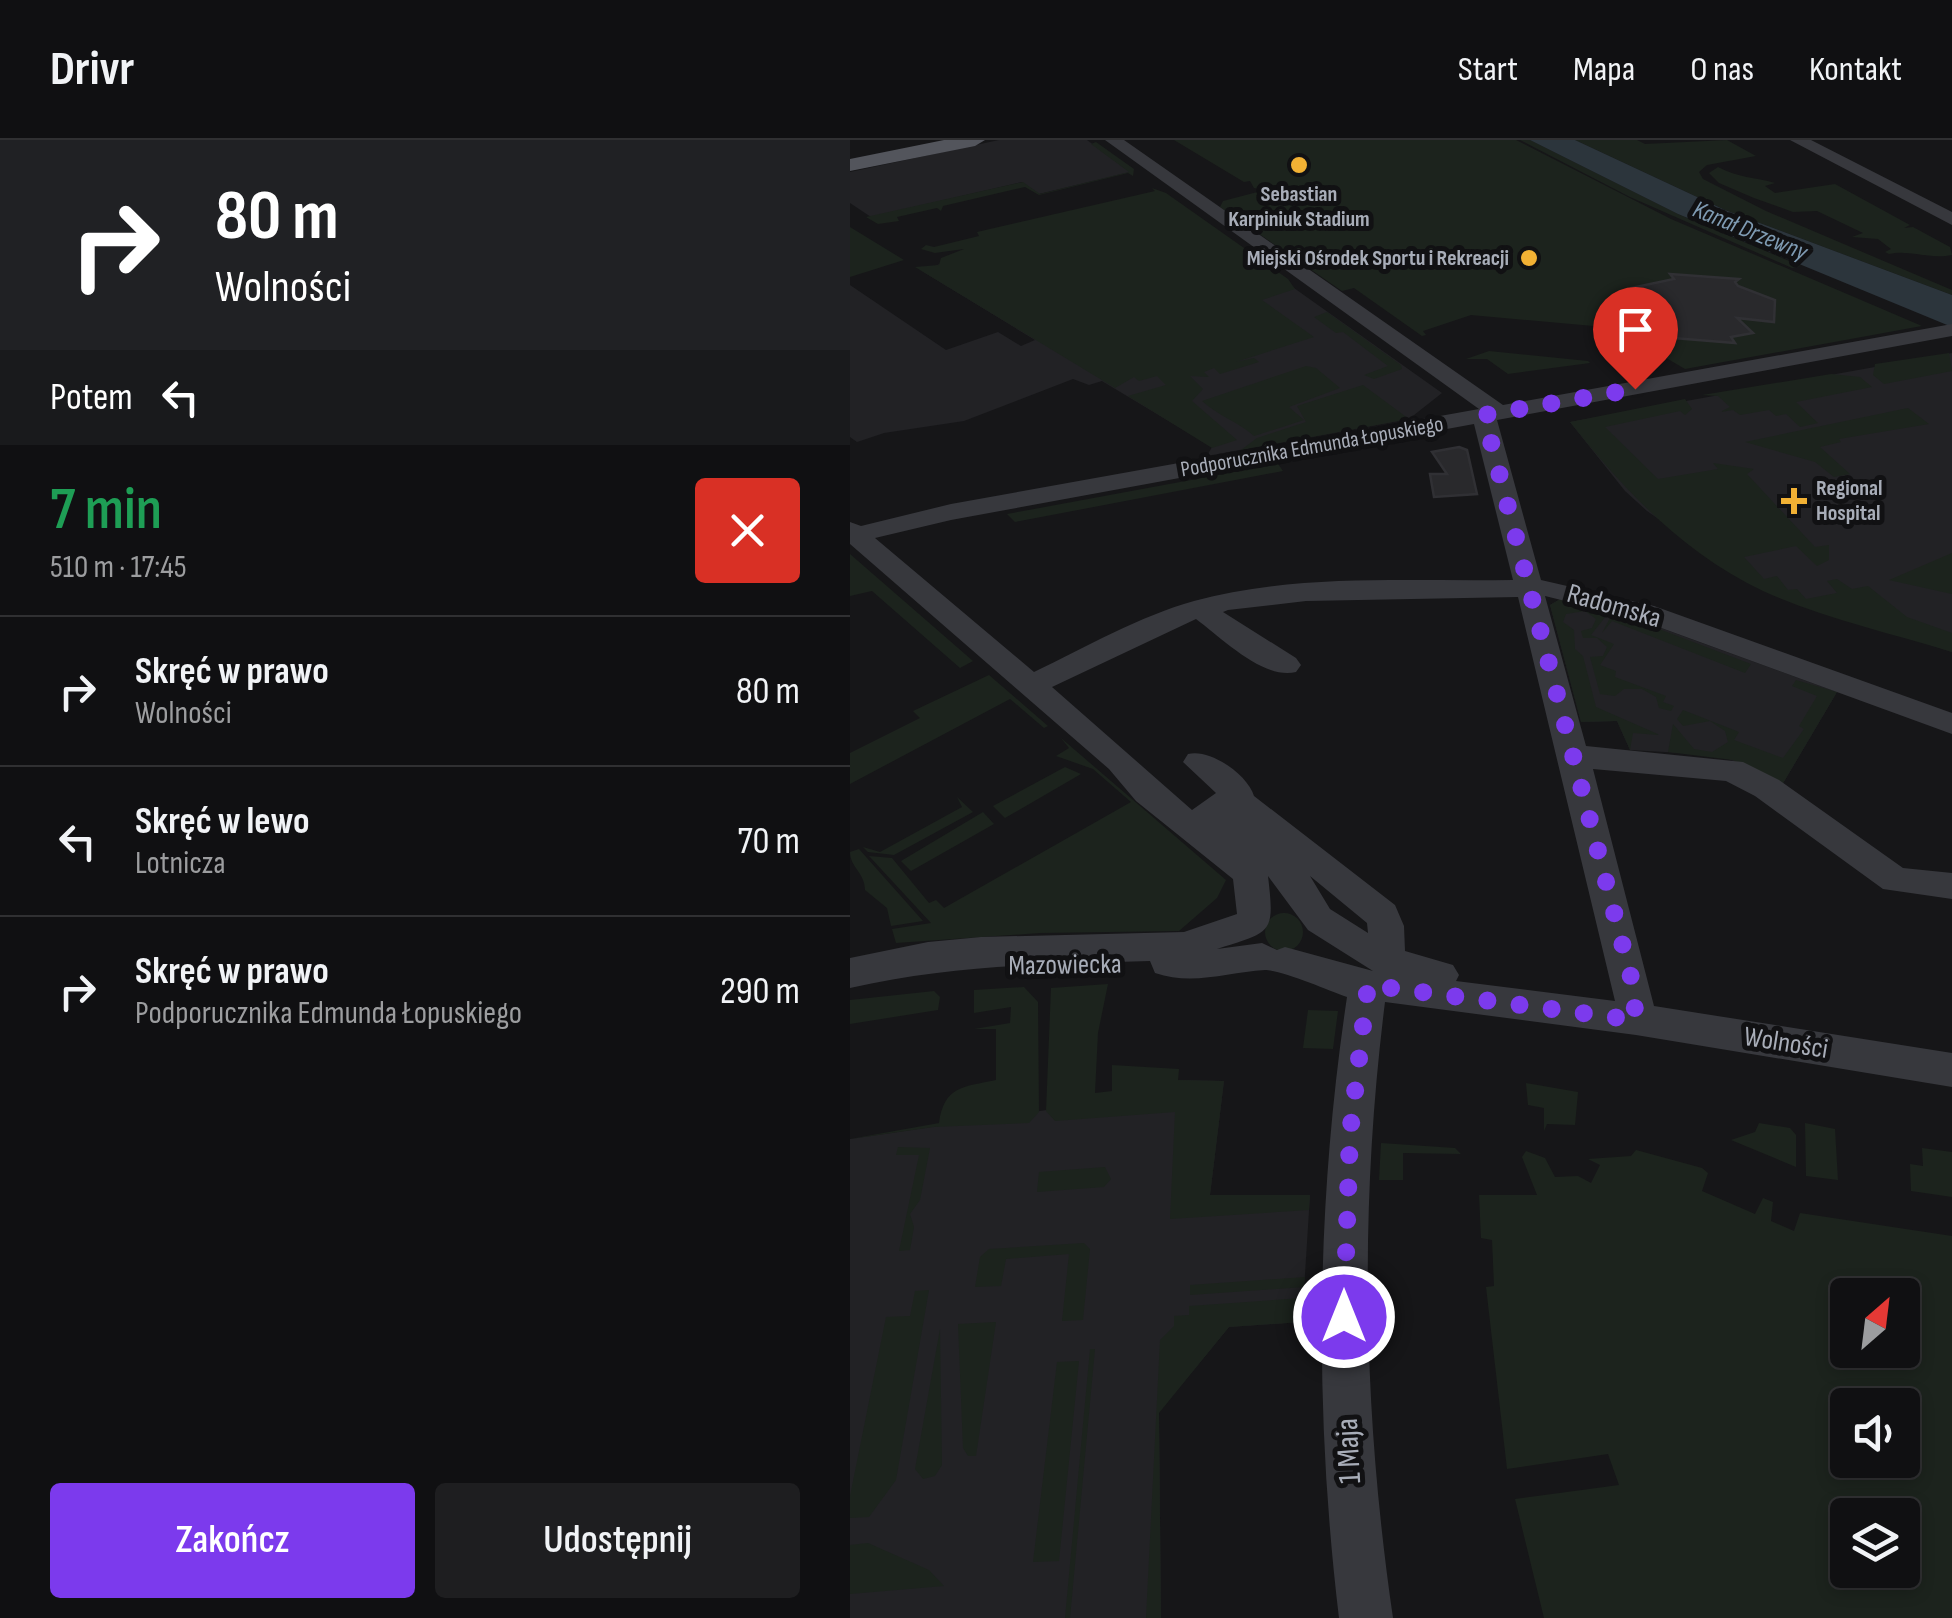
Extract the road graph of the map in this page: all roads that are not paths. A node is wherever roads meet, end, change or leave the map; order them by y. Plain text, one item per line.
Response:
1 (934, 140) edge
2 (975, 140) edge
3 (1112, 140) edge
4 (1798, 140) edge
5 (850, 157) edge
6 (850, 166) edge
7 (1952, 219) edge
8 (1952, 330) edge
9 (1492, 414) junction
10 (852, 533) edge
11 (1529, 588) junction
12 (1199, 608) junction
13 (1286, 664) dead end
14 (1031, 685) junction
15 (1952, 724) edge
16 (1573, 756) junction
17 (1120, 762) junction
18 (1200, 762) dead end
19 (1221, 805) junction
20 (1952, 886) edge
21 (1317, 916) junction
22 (1263, 940) junction
23 (1380, 965) junction
24 (859, 971) edge
25 (1629, 1018) junction
26 (1952, 1070) edge
27 (1366, 1618) edge

1 - 5 main road
2 - 6 main road
3 - 9 street
4 - 7 street
8 - 9 street, Podporucznika Edmunda Łopuskiego
9 - 10 street, Podporucznika Edmunda Łopuskiego
9 - 11 street
10 - 14 street
11 - 12 street, Radomska
11 - 15 street, Radomska
11 - 16 street
12 - 13 street
12 - 14 street, Radomska
14 - 17 street
16 - 20 street
16 - 25 street
17 - 19 street
17 - 22 street
18 - 19 street
19 - 21 street
19 - 23 street
21 - 22 street, Mazowiecka
21 - 22 street
21 - 23 street
22 - 23 street, Wolności
22 - 24 street, Mazowiecka
23 - 25 street, Wolności
23 - 25 street, Wolności
23 - 27 street, 1 Maja
25 - 26 street, Wolności

